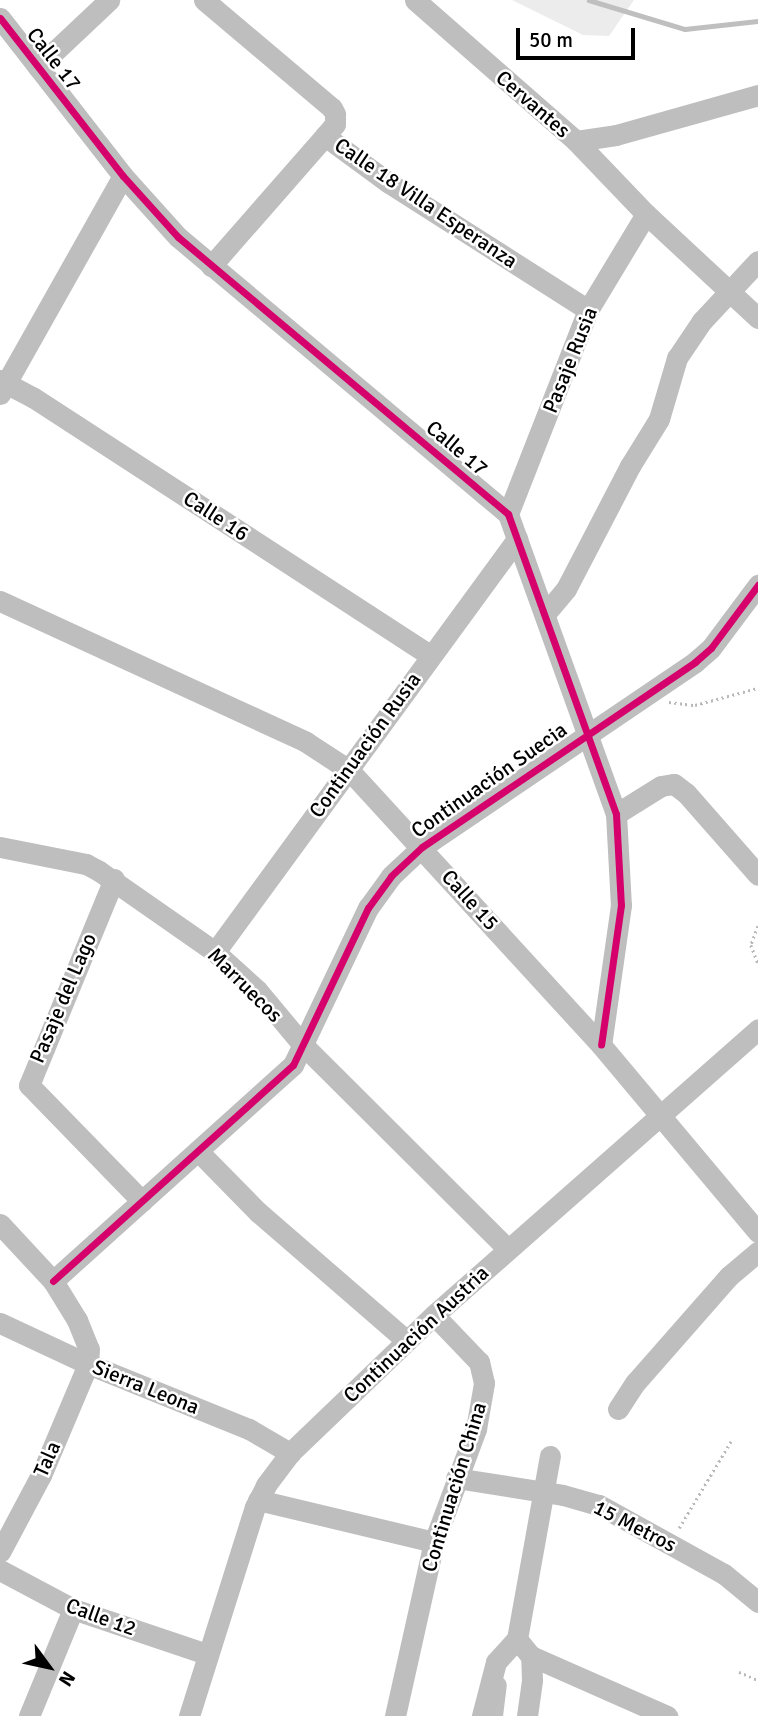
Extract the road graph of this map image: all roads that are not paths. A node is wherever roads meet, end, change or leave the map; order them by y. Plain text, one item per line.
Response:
1 (109, 0) edge
2 (204, 0) edge
3 (415, 0) edge
4 (0, 18) edge
5 (38, 67) junction
6 (758, 95) edge
7 (325, 136) junction
8 (576, 141) junction
9 (123, 176) junction
10 (646, 214) junction
11 (758, 261) edge
12 (211, 266) junction
13 (729, 290) junction
14 (588, 310) junction
15 (758, 318) edge
16 (2, 386) edge
17 (508, 514) junction
18 (517, 538) junction
19 (758, 585) edge
20 (0, 601) edge
21 (545, 614) junction
22 (430, 655) junction
23 (585, 734) junction
24 (349, 770) junction
25 (616, 814) junction
26 (0, 847) edge
27 (422, 847) junction
28 (758, 875) edge
29 (114, 879) junction
30 (215, 953) junction
31 (758, 1029) edge
32 (302, 1044) junction
33 (601, 1045) junction
34 (662, 1114) junction
35 (198, 1151) junction
36 (142, 1200) junction
37 (0, 1224) edge
38 (758, 1232) edge
39 (508, 1249) junction
40 (758, 1252) edge
41 (53, 1281) junction
42 (433, 1315) junction
43 (0, 1323) edge
44 (407, 1340) junction
45 (88, 1364) junction
46 (618, 1409) dead end
47 (290, 1453) junction
48 (550, 1456) dead end
49 (456, 1478) junction
50 (542, 1492) junction
51 (258, 1500) junction
52 (434, 1542) junction
53 (0, 1552) edge
54 (0, 1570) edge
55 (758, 1602) edge
56 (73, 1609) junction
57 (516, 1639) junction
58 (207, 1654) junction
59 (531, 1656) junction
60 (645, 1712) edge
61 (29, 1716) edge
62 (189, 1716) edge
63 (395, 1716) edge
64 (482, 1716) edge
65 (527, 1716) edge
66 (667, 1716) edge

1 - 5 street
2 - 7 street, Calle 18 Villa Esperanza
3 - 8 street, Cervantes
4 - 5 street, Calle 17
5 - 9 street, Calle 17
6 - 8 street
7 - 12 street
7 - 14 street, Calle 18 Villa Esperanza
8 - 10 street, Cervantes
9 - 12 street, Calle 17
9 - 16 street
10 - 13 street, Cervantes
10 - 14 street, Pasaje Rusia
11 - 13 street
12 - 17 street, Calle 17
13 - 15 street, Cervantes
13 - 21 street
14 - 17 street, Pasaje Rusia
16 - 22 street, Calle 16
17 - 18 street, Calle 17
18 - 21 street, Calle 17
18 - 22 street, Continuación Rusia
19 - 23 street, Continuación Suecia
20 - 24 street, Calle 15
21 - 23 street, Calle 17
22 - 24 street, Continuación Rusia
23 - 25 street, Calle 17
23 - 27 street, Continuación Suecia
24 - 27 street, Calle 15
24 - 30 street, Continuación Rusia
25 - 28 street
25 - 33 street, Calle 17
26 - 29 street, Marruecos
27 - 32 street, Continuación Suecia
27 - 33 street, Calle 15
29 - 30 street, Marruecos
29 - 36 street, Pasaje del Lago
30 - 32 street, Marruecos
31 - 34 street, Continuación Austria
32 - 35 street, Continuación Suecia
32 - 39 street, Marruecos
33 - 34 street, Calle 15
34 - 38 street, Calle 15
34 - 39 street, Continuación Austria
35 - 36 street, Continuación Suecia
35 - 44 street
36 - 41 street, Continuación Suecia
37 - 41 street
39 - 42 street, Continuación Austria
40 - 46 street
41 - 45 street
42 - 44 street, Continuación Austria
42 - 49 street, Continuación China
43 - 45 street, Sierra Leona
44 - 47 street, Continuación Austria
45 - 47 street, Sierra Leona
45 - 53 street, Tala
47 - 51 street, Continuación Austria
48 - 50 street
49 - 50 street, 15 Metros
49 - 52 street, Continuación China
50 - 55 street, 15 Metros
50 - 57 street
51 - 52 street
51 - 58 street, Continuación Austria
52 - 63 street, Continuación China
54 - 56 street, Calle 12
56 - 58 street, Calle 12
56 - 61 street
57 - 59 street
57 - 64 street
58 - 62 street, Continuación Austria
59 - 60 street
59 - 65 street
60 - 66 street

